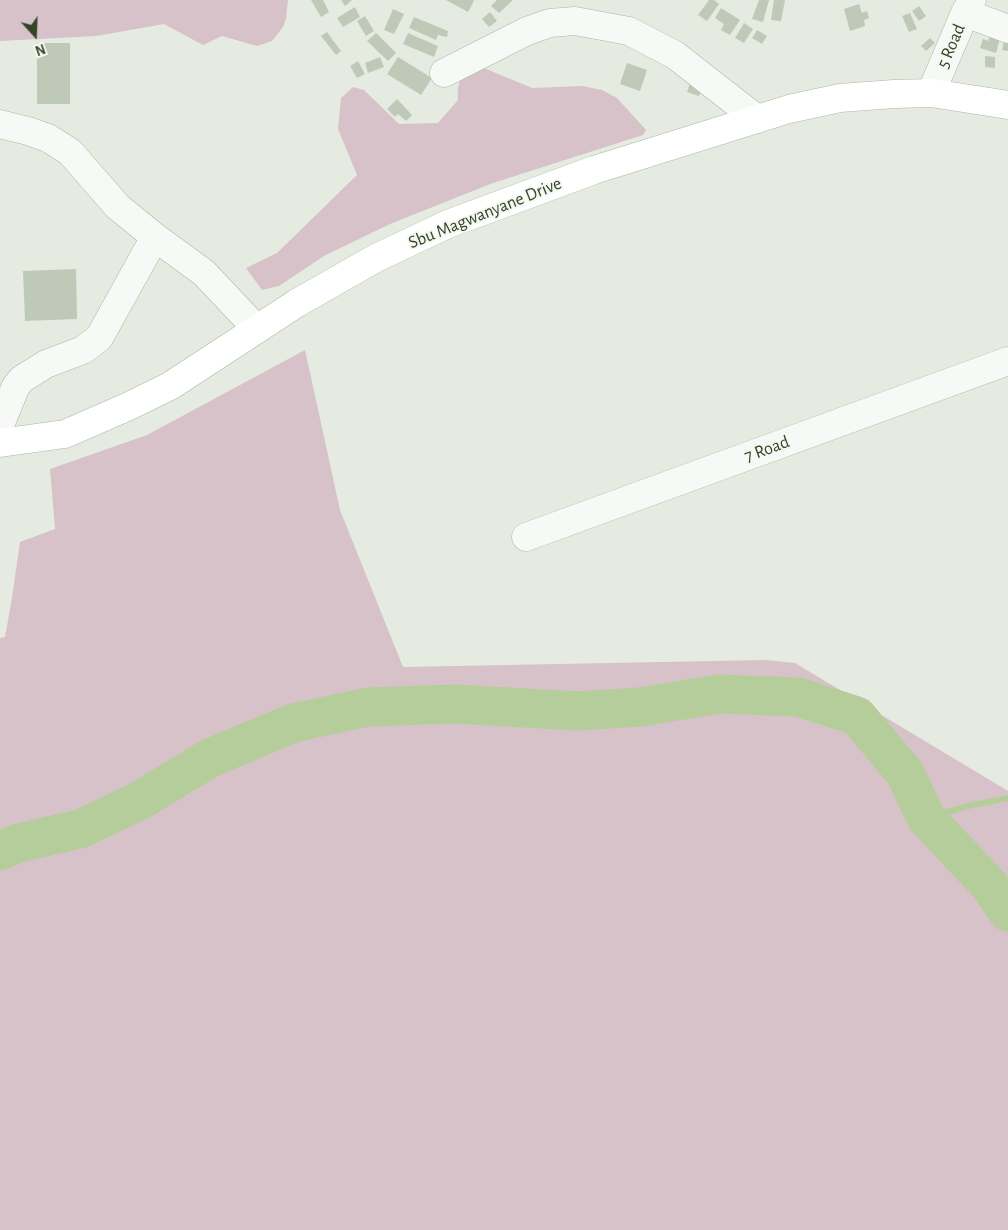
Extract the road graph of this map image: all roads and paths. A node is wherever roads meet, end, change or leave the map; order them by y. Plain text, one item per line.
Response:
1 (968, 6) edge
2 (1008, 29) edge
3 (444, 74) dead end
4 (931, 93) junction
5 (1008, 105) edge
6 (757, 119) junction
7 (0, 124) edge
8 (154, 237) junction
9 (257, 329) junction
10 (1008, 361) edge
11 (0, 425) edge
12 (0, 443) edge
13 (526, 537) dead end

1 - 2 street
1 - 4 street, 5 Road
3 - 6 street
4 - 5 main road, Sbu Magwanyane Drive
4 - 6 main road, Sbu Magwanyane Drive
6 - 9 main road, Sbu Magwanyane Drive
7 - 8 street
8 - 9 street
8 - 11 street
9 - 12 main road, Sbu Magwanyane Drive
10 - 13 street, 7 Road

